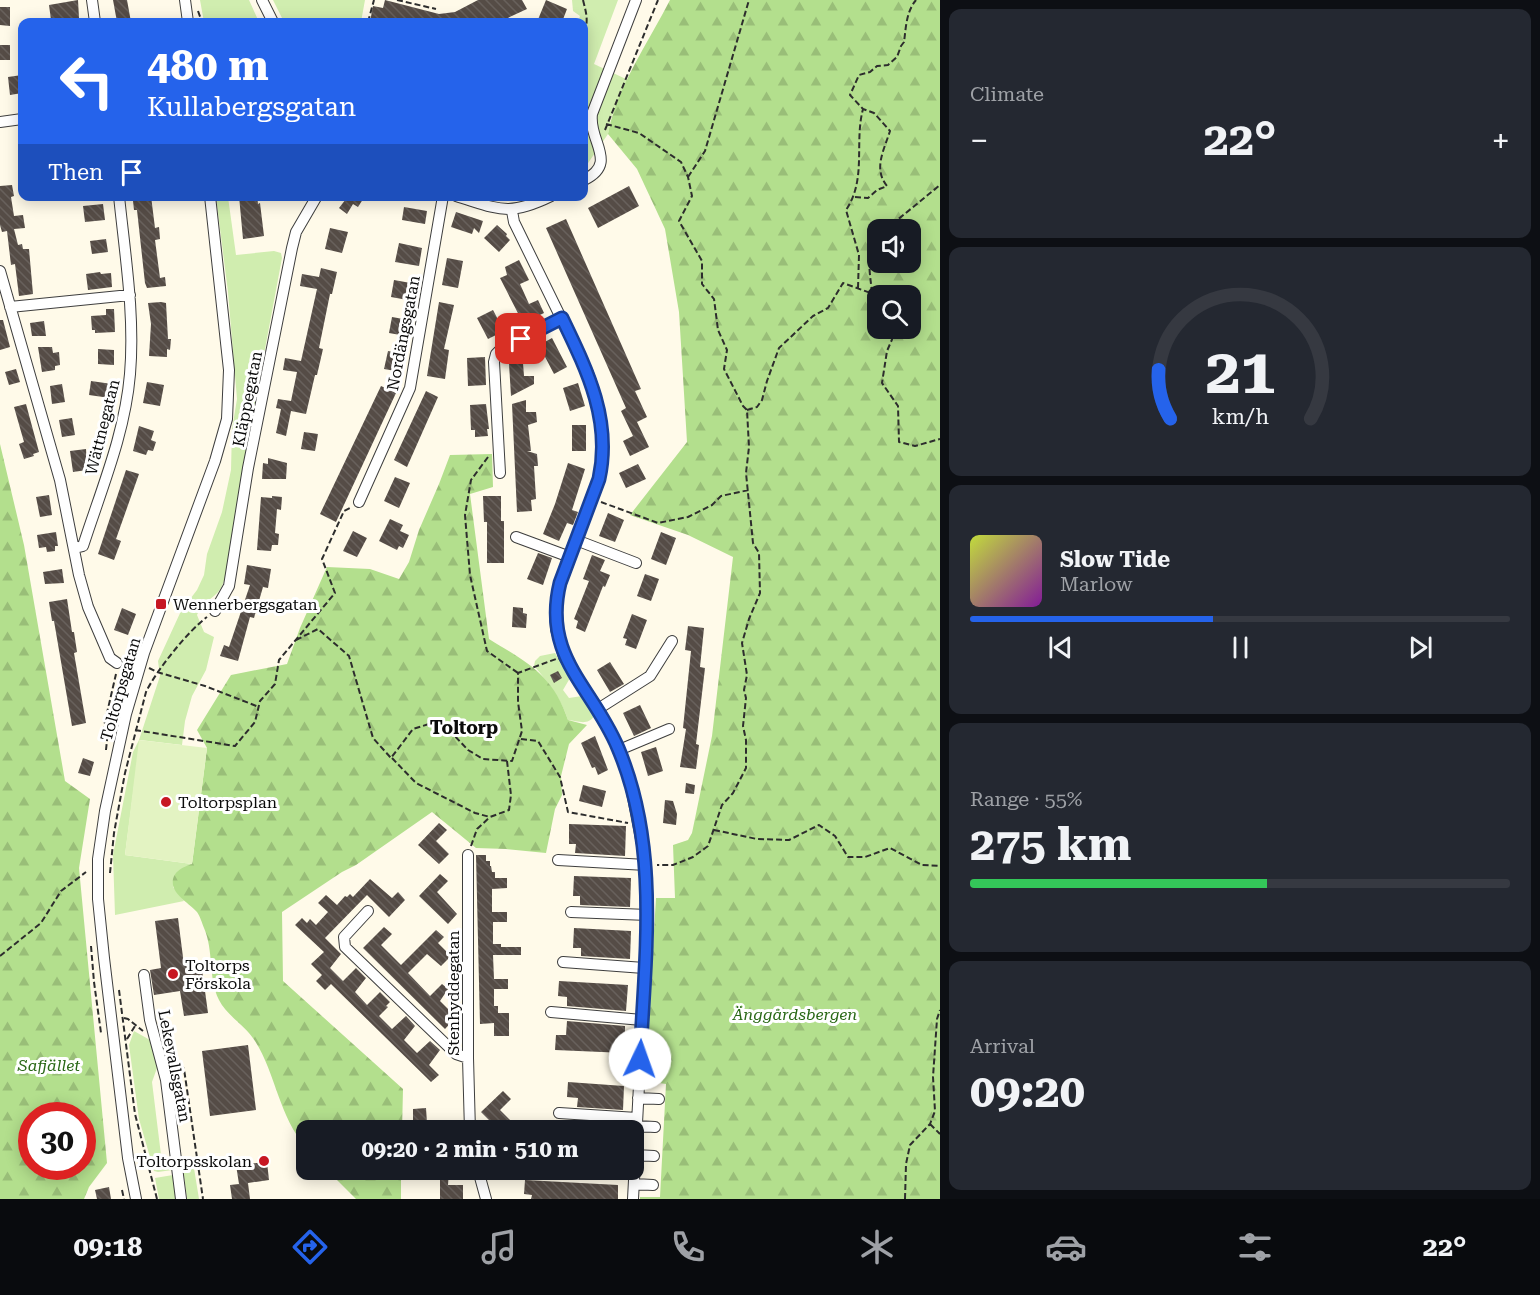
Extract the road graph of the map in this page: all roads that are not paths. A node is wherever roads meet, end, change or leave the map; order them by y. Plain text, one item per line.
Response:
1 (92, 0) edge
2 (185, 0) edge
3 (262, 0) edge
4 (636, 0) edge
5 (94, 18) edge
6 (187, 18) edge
7 (271, 18) edge
8 (18, 120) edge
9 (0, 122) edge
10 (588, 178) edge
11 (120, 201) edge
12 (211, 201) edge
13 (314, 201) edge
14 (442, 201) edge
15 (475, 201) edge
16 (540, 201) edge
17 (512, 211) junction
18 (0, 271) edge
19 (130, 295) junction
20 (10, 306) junction
21 (562, 318) junction
22 (500, 473) dead end
23 (359, 502) road end
24 (516, 537) dead end
25 (576, 540) junction
26 (75, 548) junction
27 (570, 557) junction
28 (636, 563) dead end
29 (215, 611) road end
30 (672, 641) dead end
31 (117, 663) dead end
32 (598, 709) junction
33 (669, 729) dead end
34 (619, 750) junction
35 (468, 855) road end
36 (558, 860) dead end
37 (646, 865) junction
38 (368, 911) dead end
39 (571, 912) dead end
40 (648, 915) junction
41 (562, 962) dead end
42 (644, 968) junction
43 (144, 975) dead end
44 (550, 1012) dead end
45 (642, 1020) junction
46 (468, 1058) junction
47 (638, 1098) junction
48 (659, 1099) dead end
49 (559, 1113) dead end
50 (470, 1120) edge
51 (620, 1120) edge
52 (637, 1120) edge
53 (644, 1124) edge
54 (655, 1127) dead end
55 (644, 1155) edge
56 (654, 1156) dead end
57 (481, 1180) edge
58 (634, 1180) edge
59 (634, 1184) junction
60 (652, 1185) dead end
61 (136, 1199) edge
62 (182, 1199) edge
63 (486, 1199) edge
64 (633, 1199) edge

1 - 5 street
2 - 6 street
3 - 7 street
4 - 10 street
8 - 9 street
11 - 19 street, Wättnegatan
12 - 61 street, Toltorpsgatan
13 - 29 street, Kläppegatan
14 - 23 street, Nordängsgatan
15 - 17 street
16 - 17 street
17 - 21 street
18 - 20 street
19 - 20 street
19 - 26 street, Wättnegatan
20 - 26 street
21 - 22 street
21 - 25 street
24 - 27 street
25 - 27 street
25 - 28 street
26 - 31 street
27 - 32 street
30 - 32 street
32 - 34 street
33 - 34 street
34 - 37 street
35 - 46 street, Stenhyddegatan
36 - 37 street
37 - 40 street
38 - 46 street
39 - 40 street
40 - 42 street
41 - 42 street
42 - 45 street
43 - 62 street, Lekevallsgatan
44 - 45 street
45 - 47 street
46 - 50 street, Stenhyddegatan
47 - 48 street
47 - 52 street
49 - 51 street
53 - 54 street
55 - 56 street
57 - 63 street
58 - 59 street
59 - 60 street
59 - 64 street

